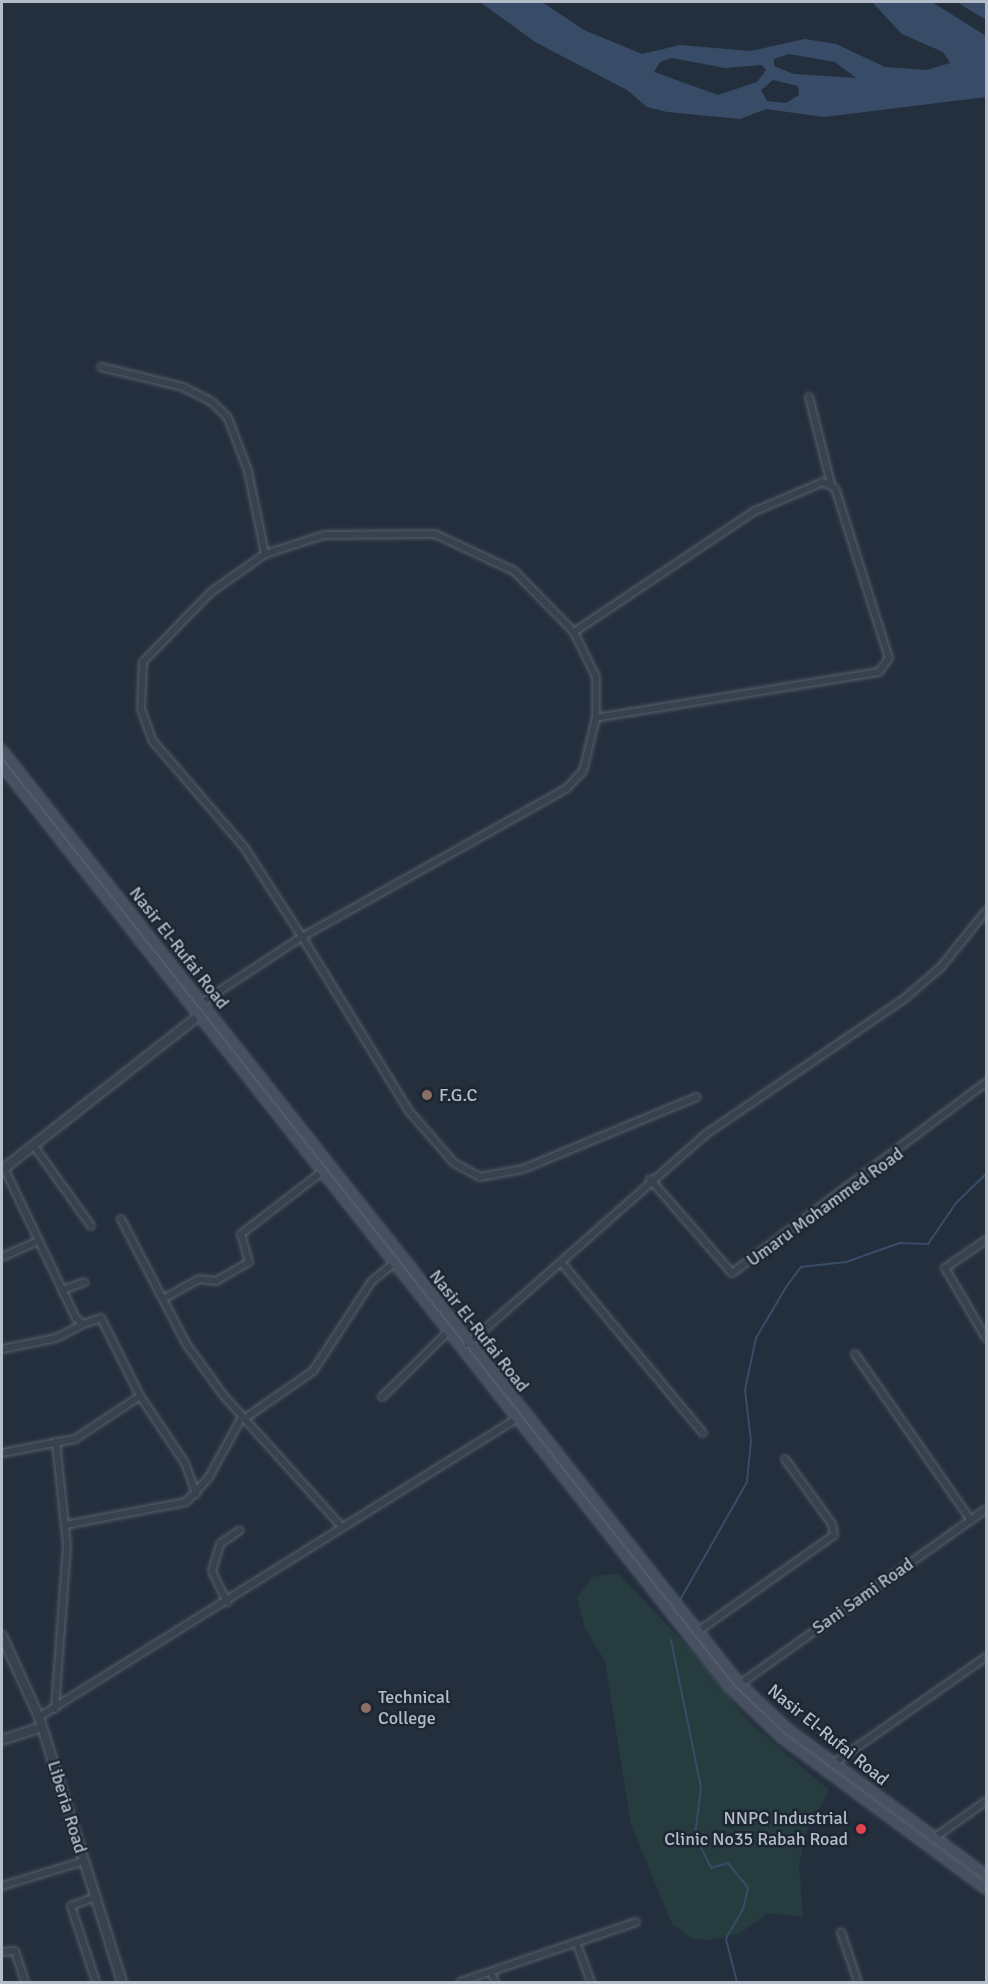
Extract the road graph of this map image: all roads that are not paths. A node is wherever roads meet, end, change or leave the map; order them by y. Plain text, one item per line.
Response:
1 (101, 367) dead end
2 (808, 397) dead end
3 (831, 484) junction
4 (265, 554) junction
5 (574, 632) junction
6 (596, 718) junction
7 (2, 750) edge
8 (2, 766) edge
9 (70, 845) junction
10 (987, 911) edge
11 (302, 937) junction
12 (201, 1003) junction
13 (200, 1015) junction
14 (987, 1082) edge
15 (697, 1096) dead end
16 (287, 1119) junction
17 (34, 1146) junction
18 (3, 1169) edge
19 (323, 1171) junction
20 (650, 1179) junction
21 (122, 1219) dead end
22 (91, 1226) dead end
23 (987, 1240) edge
24 (38, 1241) junction
25 (2, 1257) edge
26 (393, 1258) junction
27 (561, 1262) junction
28 (85, 1282) dead end
29 (62, 1290) junction
30 (163, 1299) junction
31 (83, 1324) junction
32 (448, 1332) junction
33 (987, 1338) edge
34 (468, 1344) junction
35 (2, 1349) edge
36 (855, 1354) dead end
37 (140, 1396) junction
38 (382, 1396) dead end
39 (243, 1418) junction
40 (516, 1419) junction
41 (703, 1433) dead end
42 (56, 1443) junction
43 (2, 1453) edge
44 (784, 1459) dead end
45 (196, 1494) junction
46 (987, 1509) edge
47 (971, 1520) junction
48 (65, 1525) junction
49 (342, 1527) junction
50 (240, 1530) dead end
51 (639, 1567) junction
52 (227, 1602) junction
53 (697, 1632) junction
54 (2, 1636) edge
55 (987, 1657) edge
56 (740, 1684) junction
57 (55, 1709) junction
58 (39, 1717) junction
59 (42, 1727) junction
60 (2, 1740) edge
61 (833, 1764) junction
62 (987, 1801) edge
63 (934, 1838) junction
64 (84, 1861) junction
65 (987, 1875) edge
66 (2, 1886) edge
67 (987, 1889) edge
68 (96, 1898) junction
69 (636, 1922) dead end
70 (841, 1932) dead end
71 (576, 1942) junction
72 (2, 1952) edge
73 (491, 1972) junction
74 (25, 1983) edge
75 (96, 1983) edge
76 (122, 1983) edge
77 (460, 1983) edge
78 (495, 1983) edge
79 (591, 1983) edge
80 (858, 1983) edge

1 - 4 street
2 - 3 street
3 - 5 street
3 - 6 street
4 - 5 street
4 - 11 street
5 - 6 street
6 - 11 street
7 - 9 main road, Nasir El-Rufai Road
8 - 9 main road, Nasir El-Rufai Road
9 - 12 main road, Nasir El-Rufai Road
9 - 13 main road, Nasir El-Rufai Road
10 - 20 street
11 - 12 street
11 - 15 street
12 - 16 main road, Nasir El-Rufai Road
13 - 16 main road, Nasir El-Rufai Road
13 - 17 street
14 - 20 street, Umaru Mohammed Road
16 - 19 main road, Nasir El-Rufai Road
16 - 26 main road, Nasir El-Rufai Road
17 - 18 street
17 - 22 street
18 - 24 street
19 - 26 main road, Nasir El-Rufai Road
19 - 30 street
20 - 27 street
21 - 30 street
23 - 33 street
24 - 25 street
24 - 29 street
26 - 32 main road, Nasir El-Rufai Road
26 - 34 main road, Nasir El-Rufai Road
26 - 39 street
27 - 34 street
27 - 41 street
28 - 29 street
29 - 31 street
30 - 39 street
31 - 35 street
31 - 37 street
32 - 38 street
32 - 40 main road, Nasir El-Rufai Road
34 - 51 main road, Nasir El-Rufai Road
36 - 47 street
37 - 42 street
37 - 45 street
39 - 45 street
39 - 49 street
40 - 49 street
40 - 51 main road, Nasir El-Rufai Road
42 - 43 street
42 - 48 street
44 - 53 street
45 - 48 street
46 - 47 street, Sani Sami Road
47 - 56 street, Sani Sami Road
48 - 57 street
49 - 52 street
50 - 52 street
51 - 53 main road, Nasir El-Rufai Road
51 - 67 main road, Nasir El-Rufai Road
52 - 57 street
53 - 56 main road, Nasir El-Rufai Road
54 - 58 street, Liberia Road
55 - 61 street
56 - 61 main road, Nasir El-Rufai Road
57 - 58 street
58 - 59 street, Liberia Road
59 - 60 street
59 - 64 street, Liberia Road
61 - 63 main road, Nasir El-Rufai Road
62 - 63 street
63 - 65 main road, Nasir El-Rufai Road
64 - 66 street
64 - 68 street, Liberia Road
68 - 75 street
68 - 76 street, Liberia Road
69 - 71 street
70 - 80 street
71 - 73 street
71 - 79 street
72 - 74 street
73 - 77 street
73 - 78 street

